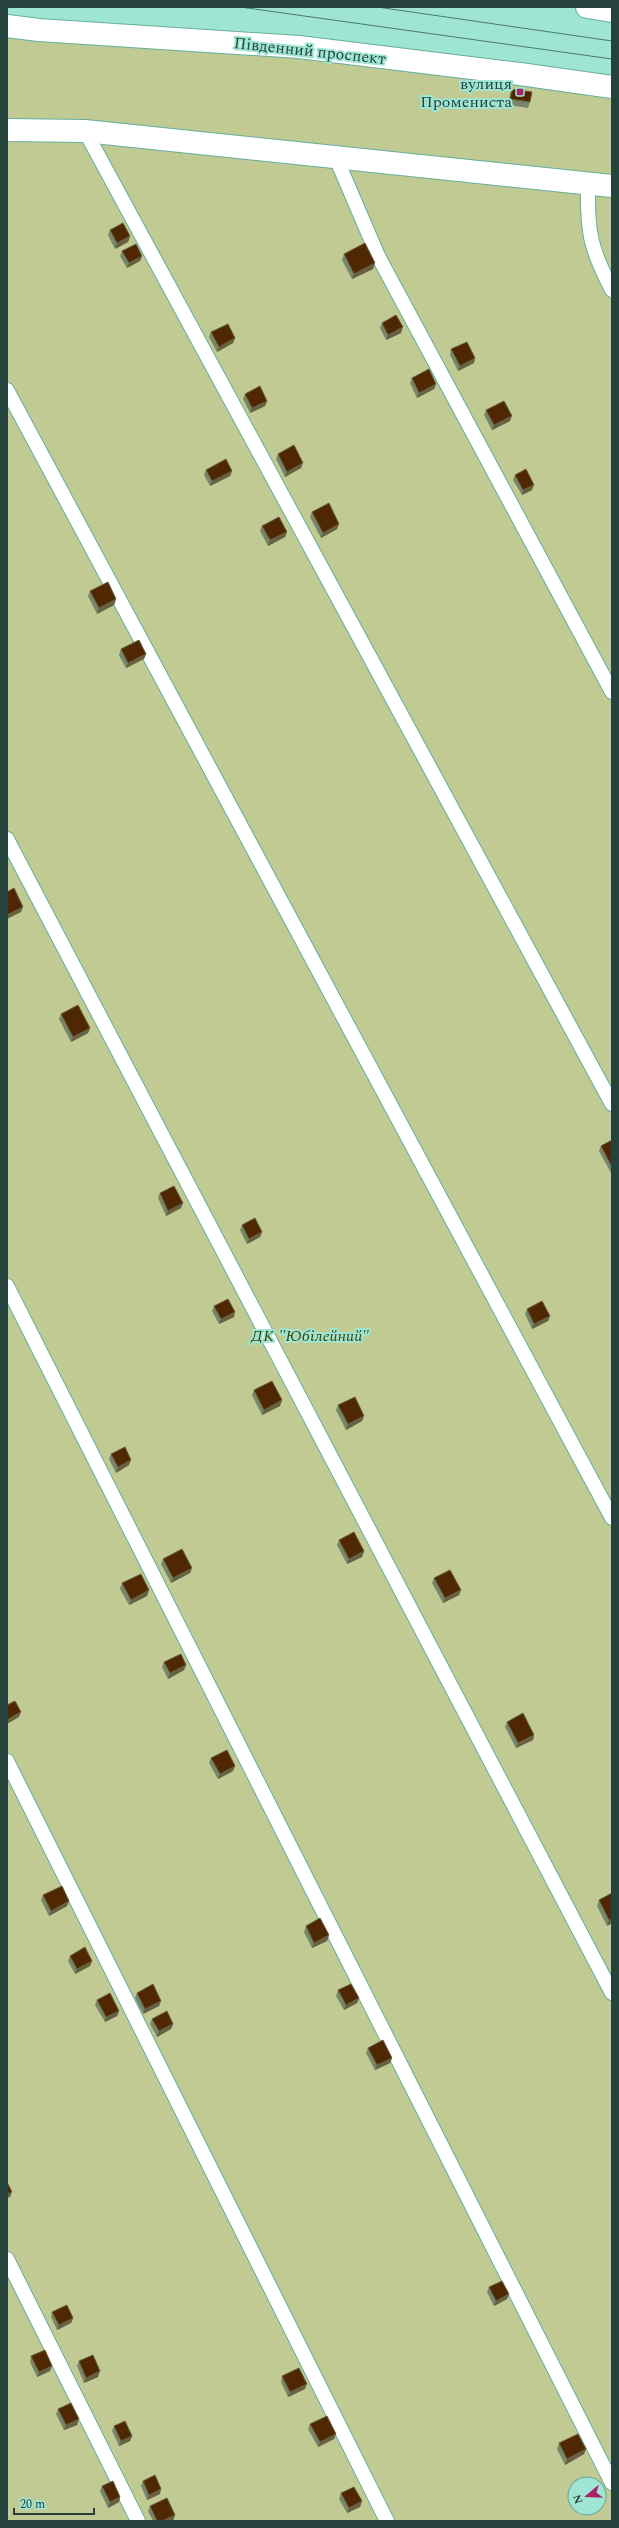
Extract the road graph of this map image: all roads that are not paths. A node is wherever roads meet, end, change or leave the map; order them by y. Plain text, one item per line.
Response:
1 (588, 7) edge
2 (612, 11) edge
3 (7, 26) edge
4 (612, 88) edge
5 (7, 130) edge
6 (85, 131) junction
7 (336, 158) junction
8 (588, 184) junction
9 (612, 186) edge
10 (612, 290) edge
11 (7, 390) edge
12 (612, 692) edge
13 (7, 840) edge
14 (612, 1104) edge
15 (7, 1286) edge
16 (612, 1518) edge
17 (7, 1761) edge
18 (612, 1993) edge
19 (7, 2259) edge
20 (612, 2483) edge
21 (138, 2521) edge
22 (387, 2521) edge

1 - 2 main road
3 - 4 main road, Південний проспект
5 - 6 main road
6 - 7 main road
6 - 14 lane
7 - 8 main road
7 - 12 lane
8 - 9 main road
8 - 10 lane
11 - 16 lane
13 - 18 lane
15 - 20 lane
17 - 22 lane
19 - 21 lane

